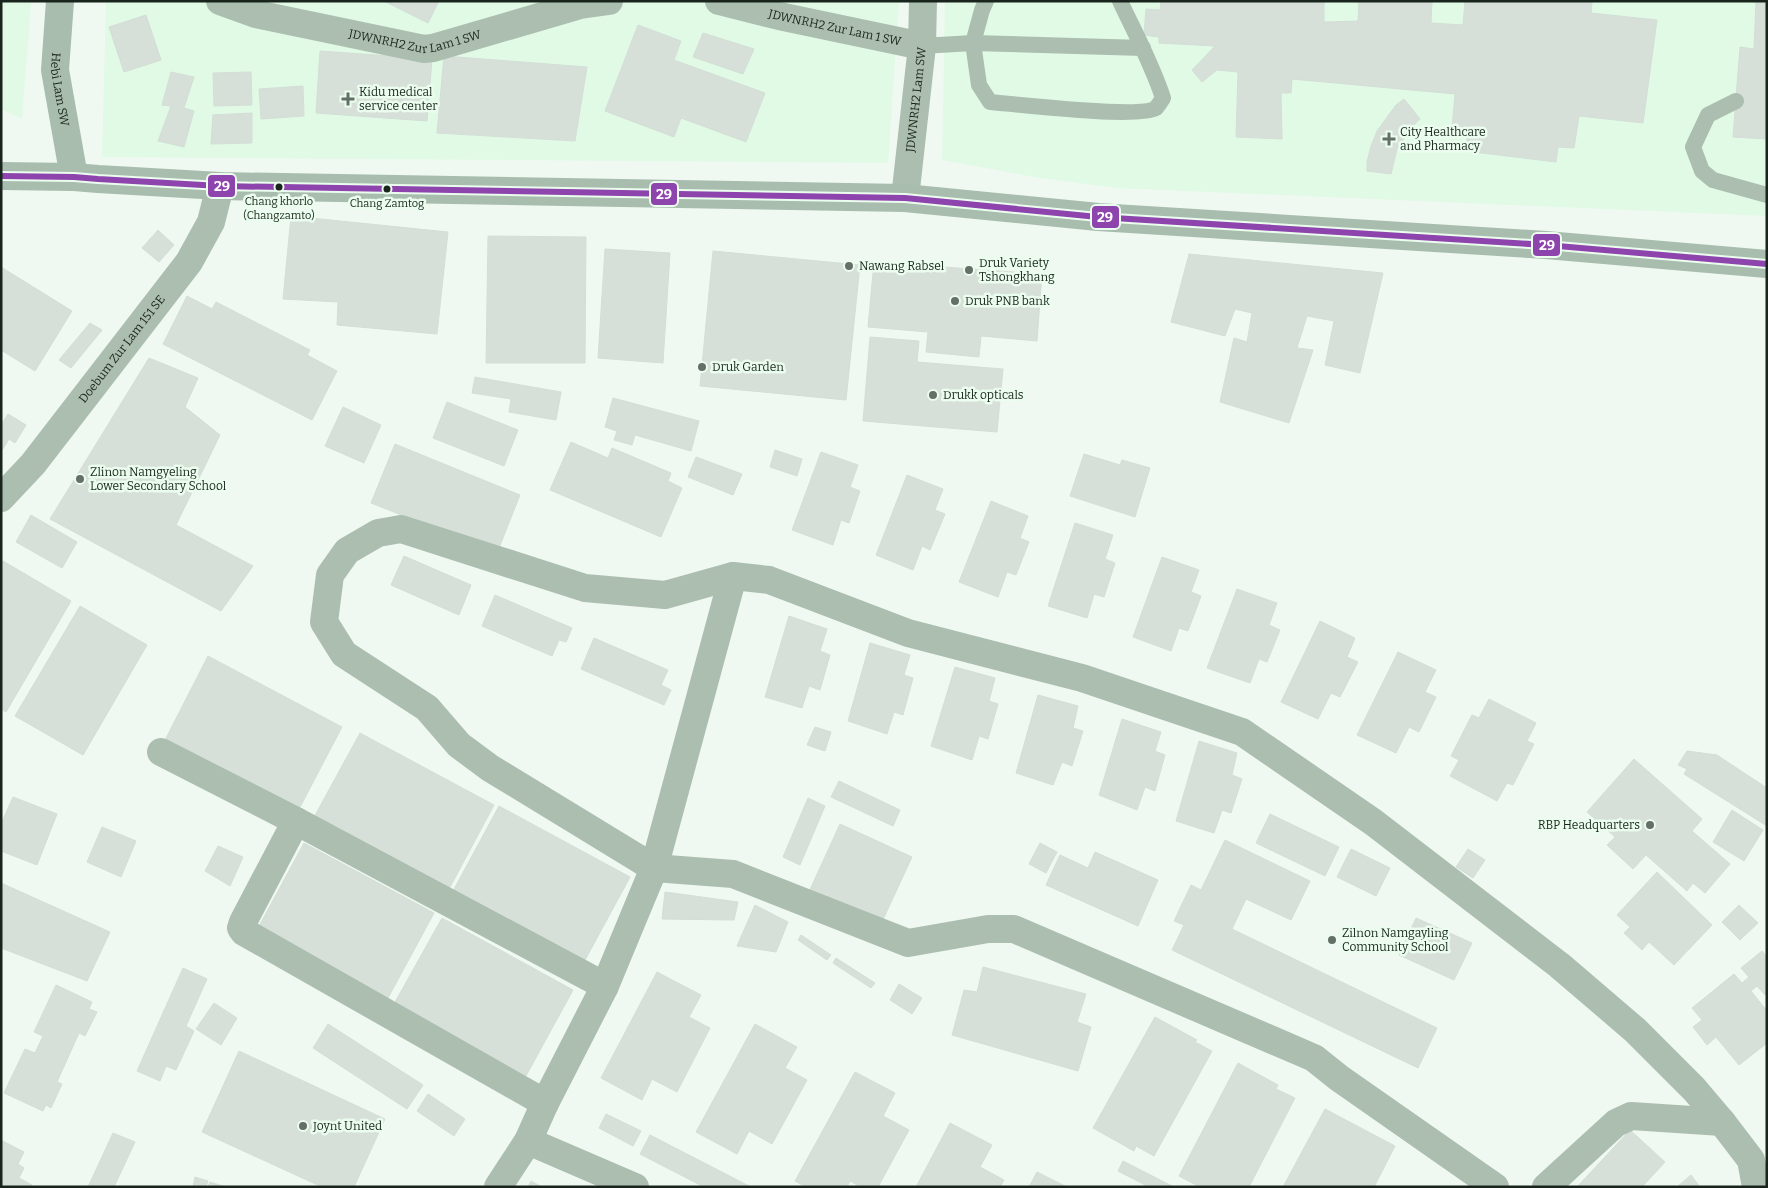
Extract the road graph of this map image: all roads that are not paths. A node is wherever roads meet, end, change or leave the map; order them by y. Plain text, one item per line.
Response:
1 (60, 1) edge
2 (220, 1) edge
3 (609, 1) edge
4 (719, 1) edge
5 (923, 1) edge
6 (986, 1) edge
7 (1120, 1) edge
8 (973, 43) junction
9 (922, 46) junction
10 (1143, 48) junction
11 (1736, 101) dead end
12 (1, 176) edge
13 (74, 176) junction
14 (220, 186) junction
15 (1767, 195) edge
16 (905, 198) junction
17 (1767, 264) edge
18 (1, 498) edge
19 (733, 576) junction
20 (161, 752) dead end
21 (296, 821) junction
22 (654, 868) junction
23 (605, 986) junction
24 (545, 1104) junction
25 (1722, 1122) junction
26 (528, 1141) junction
27 (498, 1187) edge
28 (635, 1187) edge
29 (1495, 1187) edge
30 (1546, 1187) edge
31 (1756, 1187) edge

1 - 13 main road, Hebi Lam SW
2 - 3 street, JDWNRH2 Zur Lam 1 SW
4 - 9 street, JDWNRH2 Zur Lam 1 SW
5 - 9 street, JDWNRH2 Lam SW
6 - 8 lane
7 - 10 lane
8 - 9 lane
8 - 10 lane
8 - 10 lane
9 - 16 street, JDWNRH2 Lam SW
11 - 15 lane
12 - 13 main road
13 - 14 main road
14 - 16 main road
14 - 18 street, Doebum Zur Lam 151 SE
16 - 17 main road
19 - 22 street
19 - 22 street
19 - 25 street
20 - 21 street
21 - 23 street
21 - 24 street
22 - 23 street
22 - 29 street
23 - 24 street
24 - 26 street
25 - 30 street
25 - 31 street
26 - 27 street
26 - 28 street

